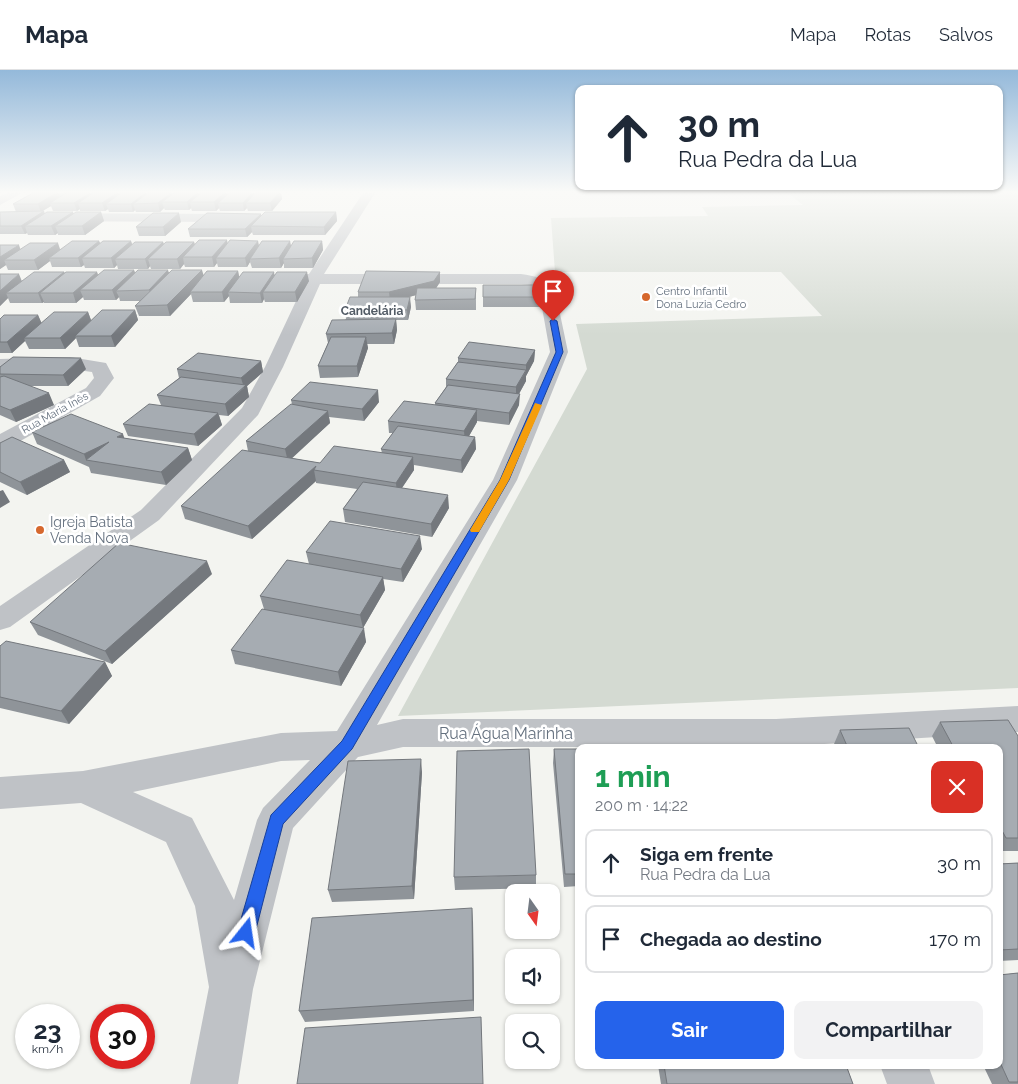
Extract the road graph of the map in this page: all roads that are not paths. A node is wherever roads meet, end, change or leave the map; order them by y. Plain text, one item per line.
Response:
1 (335, 240) edge
2 (256, 279) edge
3 (314, 279) junction
4 (0, 365) edge
5 (0, 443) edge
6 (0, 620) edge
7 (1018, 719) edge
8 (779, 740) edge
9 (347, 745) junction
10 (83, 787) junction
11 (0, 793) edge
12 (231, 989) junction
13 (905, 1069) edge
14 (214, 1084) edge
15 (911, 1084) edge

1 - 3 street
2 - 3 street
3 - 6 street
3 - 9 street
4 - 5 street, Rua Maria Inês
7 - 8 street, Rua Água Marinha
8 - 9 street, Rua Água Marinha
9 - 10 street, Rua Água Marinha
9 - 12 street
10 - 11 street, Rua Água Marinha
10 - 12 street
12 - 14 street
13 - 15 street

